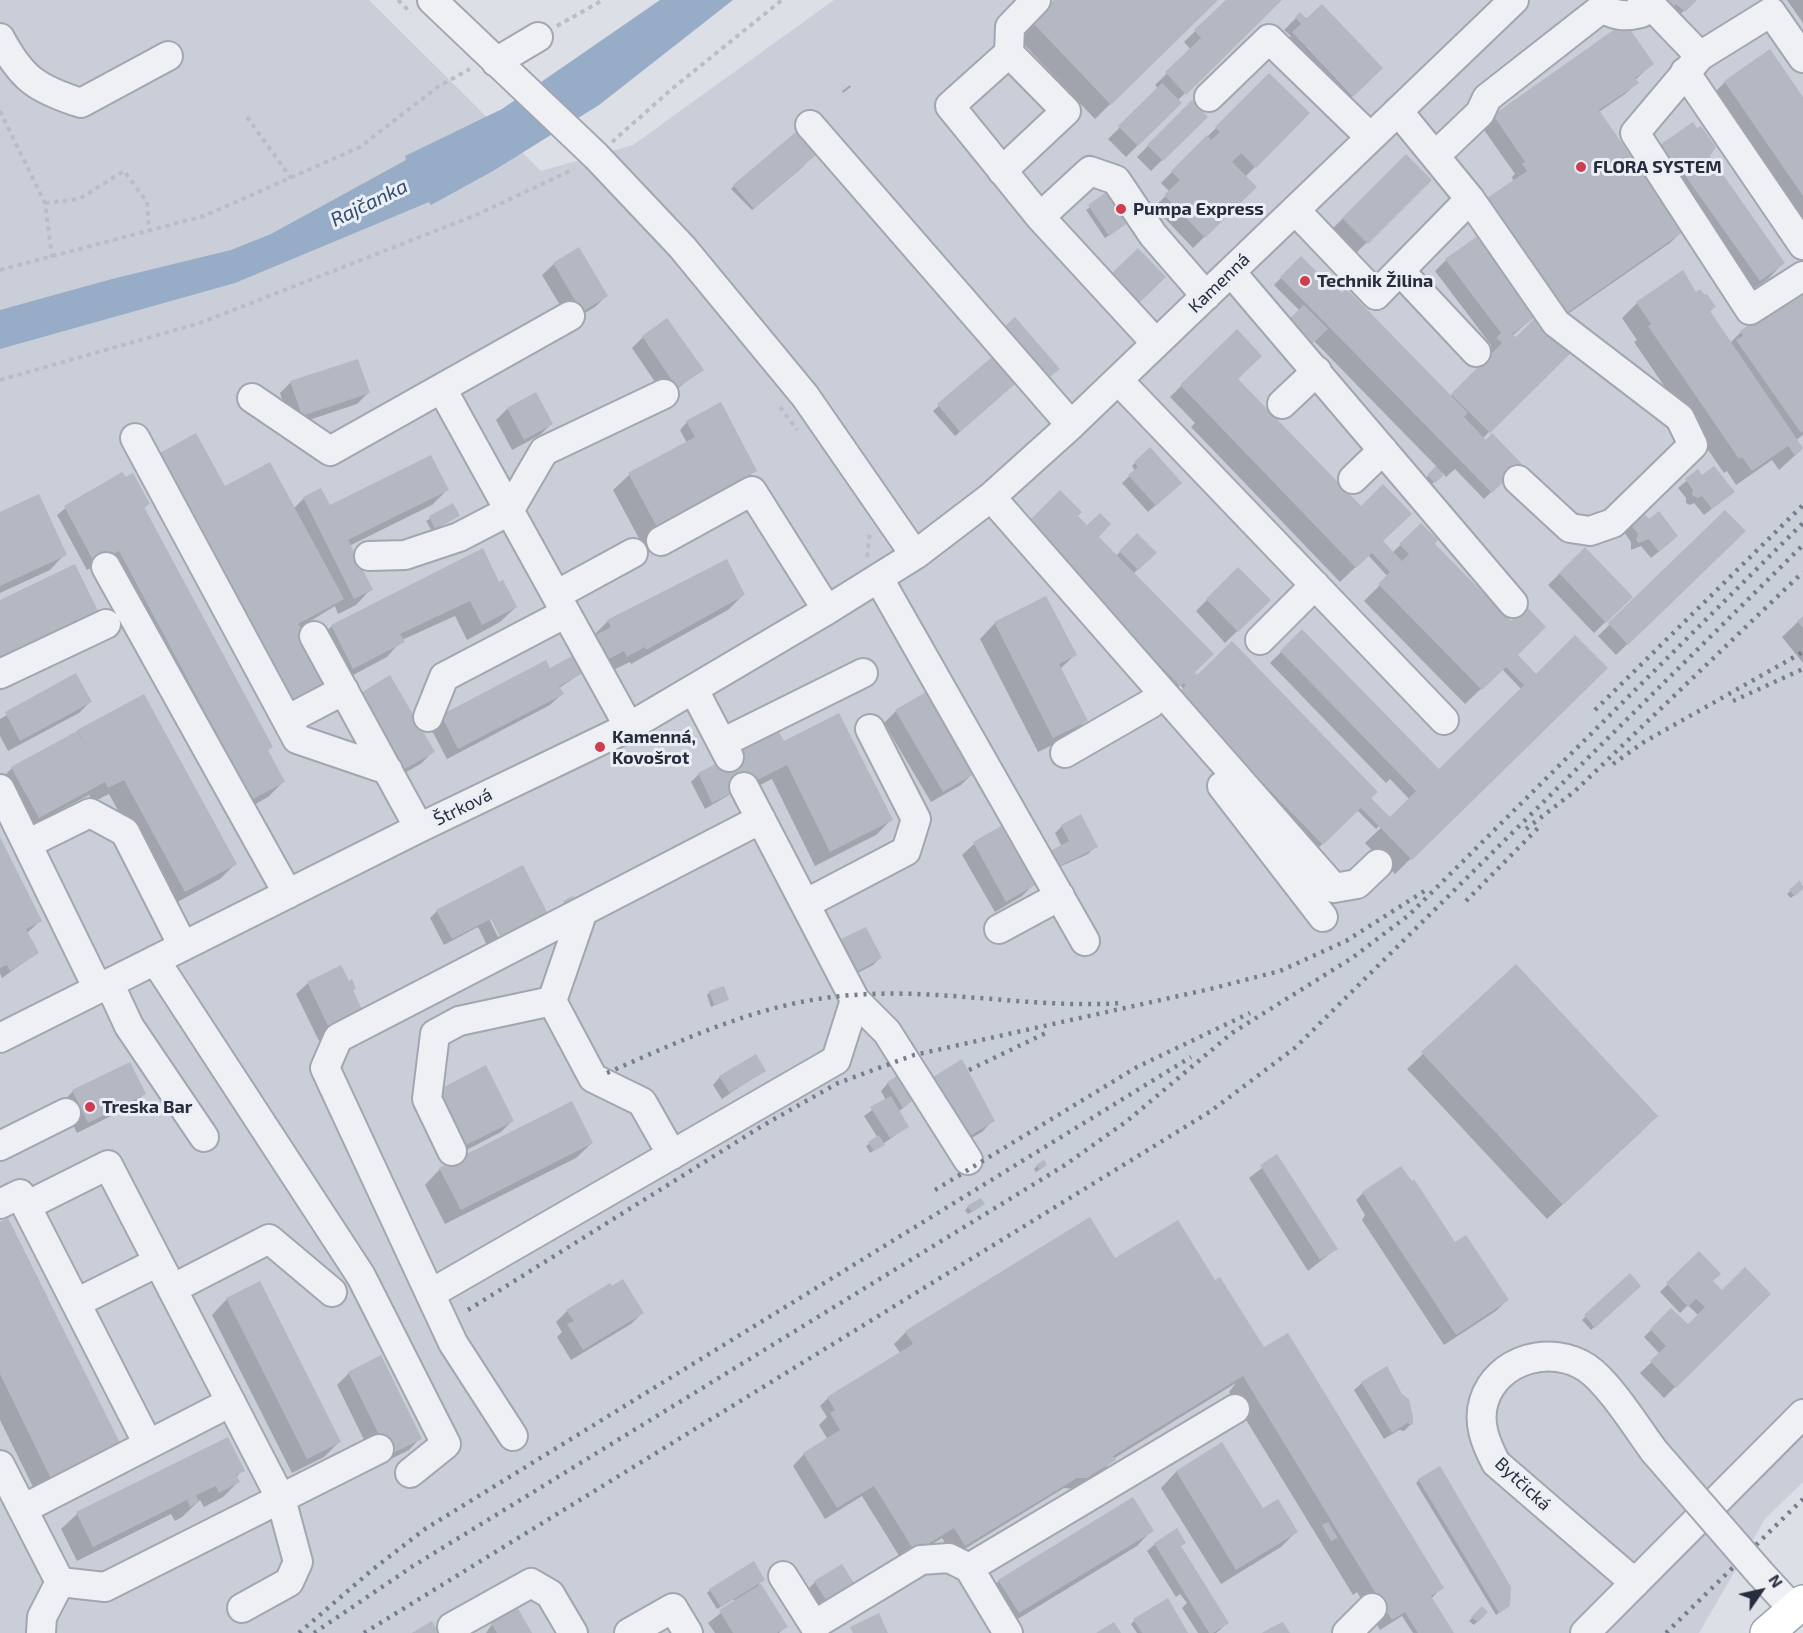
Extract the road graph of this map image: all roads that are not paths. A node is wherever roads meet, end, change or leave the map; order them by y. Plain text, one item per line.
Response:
1 (432, 0) edge
2 (1036, 0) edge
3 (1514, 0) edge
4 (1644, 0) edge
5 (538, 37) road end
6 (0, 39) edge
7 (1009, 53) junction
8 (168, 56) dead end
9 (1803, 58) edge
10 (1693, 64) junction
11 (503, 68) junction
12 (1209, 96) dead end
13 (1398, 111) junction
14 (810, 125) dead end
15 (1370, 137) junction
16 (1436, 155) junction
17 (1002, 171) junction
18 (1470, 200) junction
19 (1295, 210) junction
20 (1040, 217) junction
21 (1803, 245) edge
22 (1400, 271) junction
23 (1231, 272) junction
24 (1803, 276) edge
25 (1206, 296) junction
26 (570, 316) dead end
27 (1156, 343) junction
28 (1476, 352) dead end
29 (1317, 371) junction
30 (1118, 380) junction
31 (442, 389) junction
32 (664, 394) dead end
33 (252, 398) dead end
34 (1282, 404) dead end
35 (1071, 425) junction
36 (135, 438) dead end
37 (1383, 450) junction
38 (1353, 479) dead end
39 (1518, 480) dead end
40 (984, 502) junction
41 (509, 511) junction
42 (661, 541) dead end
43 (633, 553) dead end
44 (915, 555) junction
45 (369, 556) dead end
46 (106, 567) dead end
47 (879, 579) junction
48 (1315, 585) junction
49 (1513, 603) dead end
50 (561, 604) junction
51 (827, 610) junction
52 (106, 624) dead end
53 (314, 636) dead end
54 (1260, 640) dead end
55 (863, 673) dead end
56 (0, 674) edge
57 (344, 690) junction
58 (694, 690) junction
59 (1150, 704) junction
60 (428, 717) dead end
61 (287, 720) junction
62 (1444, 720) dead end
63 (629, 727) junction
64 (870, 729) dead end
65 (1065, 753) dead end
66 (388, 770) junction
67 (744, 787) dead end
68 (0, 789) edge
69 (761, 819) junction
70 (419, 828) junction
71 (27, 844) junction
72 (1378, 864) dead end
73 (288, 894) junction
74 (1060, 896) junction
75 (805, 904) junction
76 (583, 911) junction
77 (1323, 917) dead end
78 (999, 929) dead end
79 (1085, 941) dead end
80 (183, 946) junction
81 (155, 960) junction
82 (103, 986) junction
83 (855, 1000) junction
84 (552, 1001) junction
85 (0, 1038) edge
86 (66, 1113) dead end
87 (204, 1137) dead end
88 (0, 1146) edge
89 (452, 1151) dead end
90 (672, 1155) junction
91 (968, 1160) dead end
92 (13, 1205) edge
93 (158, 1262) junction
94 (172, 1290) junction
95 (332, 1292) dead end
96 (430, 1294) junction
97 (75, 1304) junction
98 (231, 1402) junction
99 (1235, 1409) dead end
100 (1803, 1414) edge
101 (513, 1436) dead end
102 (148, 1444) junction
103 (379, 1449) dead end
104 (0, 1465) edge
105 (410, 1473) dead end
106 (281, 1499) junction
107 (23, 1509) junction
108 (969, 1568) junction
109 (783, 1576) dead end
110 (60, 1582) junction
111 (1635, 1584) junction
112 (242, 1608) dead end
113 (1372, 1608) dead end
114 (1800, 1610) edge
115 (452, 1627) dead end
116 (41, 1633) edge
117 (573, 1633) edge
118 (629, 1633) edge
119 (687, 1633) edge
120 (1008, 1633) edge
121 (1347, 1633) edge
122 (1585, 1633) edge
123 (1767, 1633) edge

1 - 11 street
2 - 7 street
3 - 13 street, Kamenná
4 - 10 street
4 - 16 street
5 - 11 street
6 - 8 street
7 - 17 street
7 - 17 street
9 - 10 street
10 - 21 street
10 - 24 street
11 - 44 street
12 - 15 street
13 - 15 street, Kamenná
13 - 16 street
14 - 35 street
15 - 19 street, Kamenná
16 - 18 street
17 - 20 street
18 - 22 street
18 - 39 street
19 - 22 street
19 - 23 street, Kamenná
20 - 25 street
20 - 27 street
22 - 28 street
23 - 25 street, Kamenná
23 - 29 street
25 - 27 street, Kamenná
26 - 31 street
27 - 30 street, Kamenná
29 - 34 street
29 - 37 street
30 - 35 street, Kamenná
30 - 48 street
31 - 33 street
31 - 41 street
32 - 41 street
35 - 40 street, Kamenná
36 - 61 street
37 - 38 street
37 - 49 street
40 - 44 street, Kamenná
40 - 59 street
40 - 72 street
41 - 45 street
41 - 50 street
42 - 51 street
43 - 50 street
44 - 47 street, Štrková
46 - 73 street
47 - 51 street, Štrková
47 - 74 street
48 - 54 street
48 - 62 street
50 - 60 street
50 - 63 street
51 - 58 street, Štrková
52 - 56 street
53 - 57 street
55 - 58 street
57 - 61 street
57 - 66 street
58 - 63 street, Štrková
59 - 65 street
59 - 77 street
61 - 66 street
63 - 70 street, Štrková
64 - 75 street
66 - 70 street
67 - 69 street
68 - 71 street
69 - 75 street
69 - 76 street
70 - 73 street, Štrková
71 - 80 street
71 - 82 street
73 - 80 street, Štrková
74 - 78 street
74 - 79 street
75 - 83 street
76 - 84 street
76 - 96 street
80 - 81 street, Štrková
81 - 82 street, Štrková
81 - 105 street
82 - 85 street, Štrková
82 - 87 street
83 - 90 street
83 - 91 street
84 - 89 street
84 - 90 street
86 - 88 street
90 - 96 street
92 - 93 street
92 - 97 street
93 - 94 street
93 - 97 street
94 - 95 street
94 - 98 street
96 - 101 street
97 - 102 street
98 - 102 street
98 - 106 street
99 - 108 street
100 - 111 street
102 - 107 street
103 - 106 street
104 - 107 street
106 - 110 street
106 - 112 street
107 - 110 street
108 - 109 street
108 - 120 street
110 - 116 street
111 - 114 street, Bytčická, bridge
111 - 122 street
113 - 121 street
114 - 123 main road
115 - 117 street
118 - 119 street

